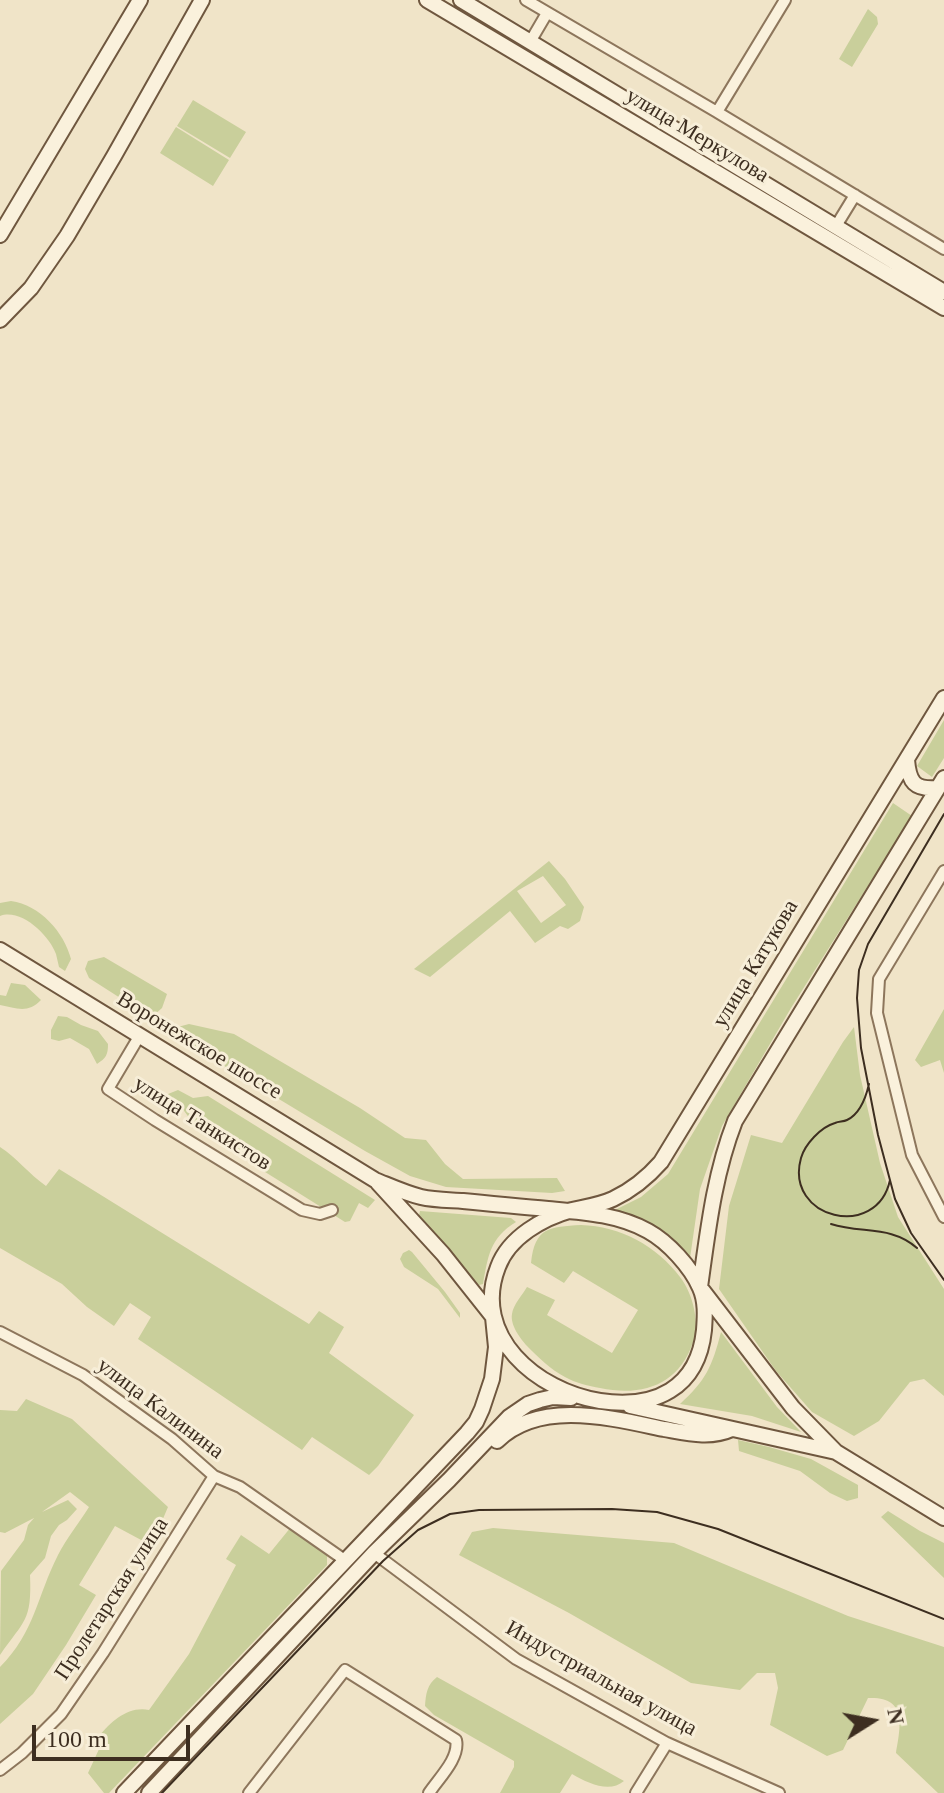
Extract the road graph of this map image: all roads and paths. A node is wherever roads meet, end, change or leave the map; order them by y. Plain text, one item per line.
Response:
1 (140, 0) edge
2 (202, 0) edge
3 (427, 0) edge
4 (461, 0) edge
5 (526, 0) edge
6 (785, 0) edge
7 (547, 13) junction
8 (530, 42) junction
9 (717, 112) junction
10 (855, 195) junction
11 (836, 226) junction
12 (0, 235) edge
13 (944, 249) edge
14 (944, 292) edge
15 (944, 308) edge
16 (1, 319) edge
17 (944, 698) edge
18 (907, 760) junction
19 (941, 783) edge
20 (944, 871) edge
21 (0, 950) edge
22 (140, 1035) junction
23 (375, 1180) junction
24 (332, 1210) dead end
25 (569, 1211) junction
26 (944, 1217) edge
27 (700, 1287) junction
28 (493, 1317) junction
29 (0, 1332) edge
30 (590, 1399) junction
31 (622, 1404) junction
32 (732, 1429) junction
33 (836, 1452) junction
34 (214, 1476) junction
35 (449, 1480) junction
36 (944, 1518) edge
37 (374, 1553) junction
38 (346, 1561) junction
39 (667, 1743) junction
40 (0, 1770) edge
41 (124, 1793) edge
42 (149, 1793) edge
43 (249, 1793) edge
44 (429, 1793) edge
45 (636, 1793) edge
46 (779, 1793) edge

1 - 12 main road
2 - 16 main road
3 - 15 main road, улица Меркулова
4 - 8 main road, улица Меркулова
5 - 7 street
6 - 9 street
7 - 8 street
7 - 9 street
8 - 11 main road, улица Меркулова
9 - 10 street
10 - 11 street
10 - 13 street
11 - 14 main road, улица Меркулова
17 - 18 main road, улица Катукова
18 - 19 main road
18 - 25 main road, улица Катукова
19 - 27 main road
20 - 26 street
21 - 22 main road, Воронежское шоссе
22 - 23 main road, Воронежское шоссе
22 - 24 street, улица Танкистов
23 - 25 main road
23 - 28 main road
25 - 27 main road
25 - 28 main road
27 - 31 main road
27 - 33 main road
28 - 30 main road
28 - 38 main road
29 - 34 street, улица Калинина
30 - 31 main road
30 - 35 main road
31 - 32 main road
32 - 33 main road
32 - 35 main road
33 - 36 main road
34 - 38 street, улица Калинина
34 - 40 street, Пролетарская улица
35 - 37 main road
37 - 39 street, Индустриальная улица
37 - 42 main road
38 - 41 main road
39 - 45 street
39 - 46 street, Индустриальная улица
43 - 44 street

